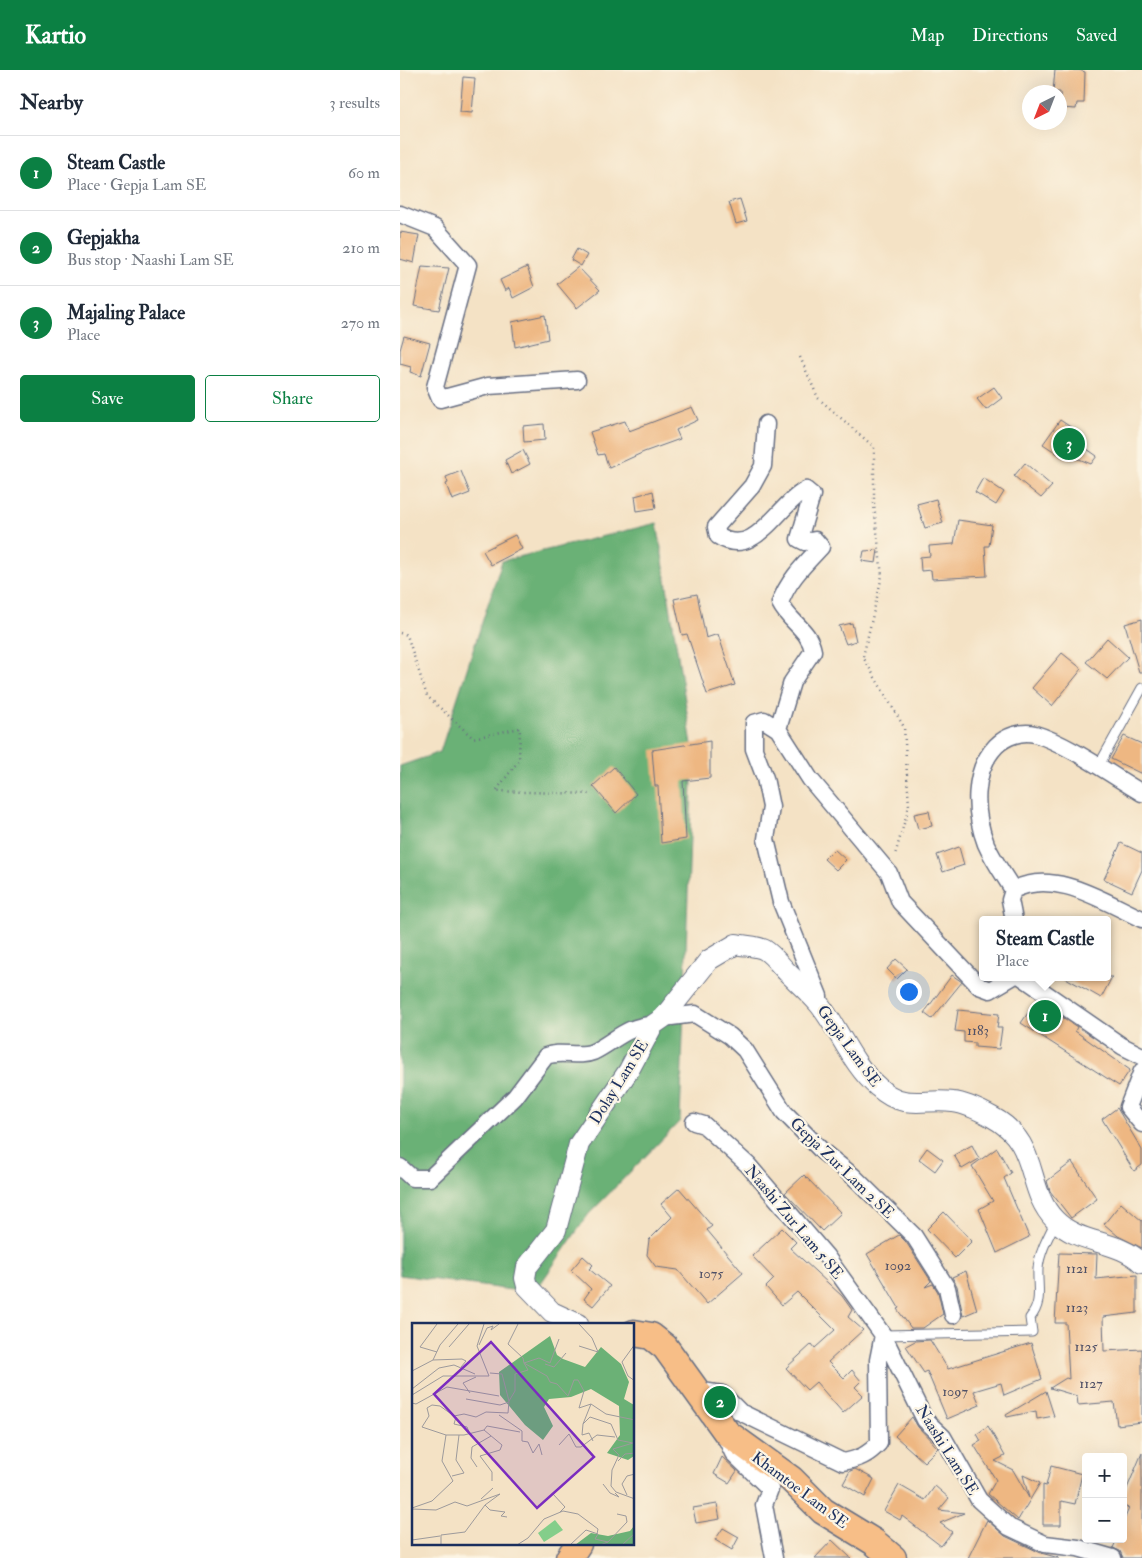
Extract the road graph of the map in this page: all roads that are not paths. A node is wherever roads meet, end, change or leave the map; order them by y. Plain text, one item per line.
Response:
1 (400, 214) edge
2 (577, 380) dead end
3 (766, 424) dead end
4 (1142, 688) edge
5 (778, 729) junction
6 (1098, 767) junction
7 (1142, 793) edge
8 (1013, 890) junction
9 (1013, 916) edge
10 (1142, 919) edge
11 (1005, 981) edge
12 (1028, 981) edge
13 (819, 1004) junction
14 (658, 1022) junction
15 (1142, 1056) edge
16 (1142, 1071) edge
17 (694, 1122) dead end
18 (1142, 1124) edge
19 (400, 1168) edge
20 (1056, 1220) junction
21 (1139, 1256) edge
22 (953, 1315) dead end
23 (576, 1323) edge
24 (635, 1333) edge
25 (883, 1335) junction
26 (696, 1390) junction
27 (726, 1432) junction
28 (577, 1546) edge
29 (569, 1558) edge
30 (774, 1558) edge
31 (893, 1558) edge
32 (1113, 1558) edge

1 - 2 street
3 - 5 street
4 - 6 lane
5 - 11 street
5 - 13 street
6 - 7 street
6 - 8 street
8 - 9 street
8 - 10 street
12 - 15 street
13 - 14 street, Gepja Lam SE
13 - 20 street, Gepja Lam SE
14 - 19 street, Dolay Lam SE
14 - 22 street, Gepja Zur Lam 2 SE
14 - 23 street, Dolay Lam SE
16 - 18 street
17 - 25 street, Naashi Zur Lam 5 SE
20 - 21 street, Gepja Lam SE
20 - 25 lane
24 - 26 main road, Khamtoe Lam SE
25 - 26 street
25 - 32 street, Naashi Lam SE
26 - 27 main road, Khamtoe Lam SE
27 - 30 street
27 - 31 main road, Khamtoe Lam SE
28 - 29 main road

